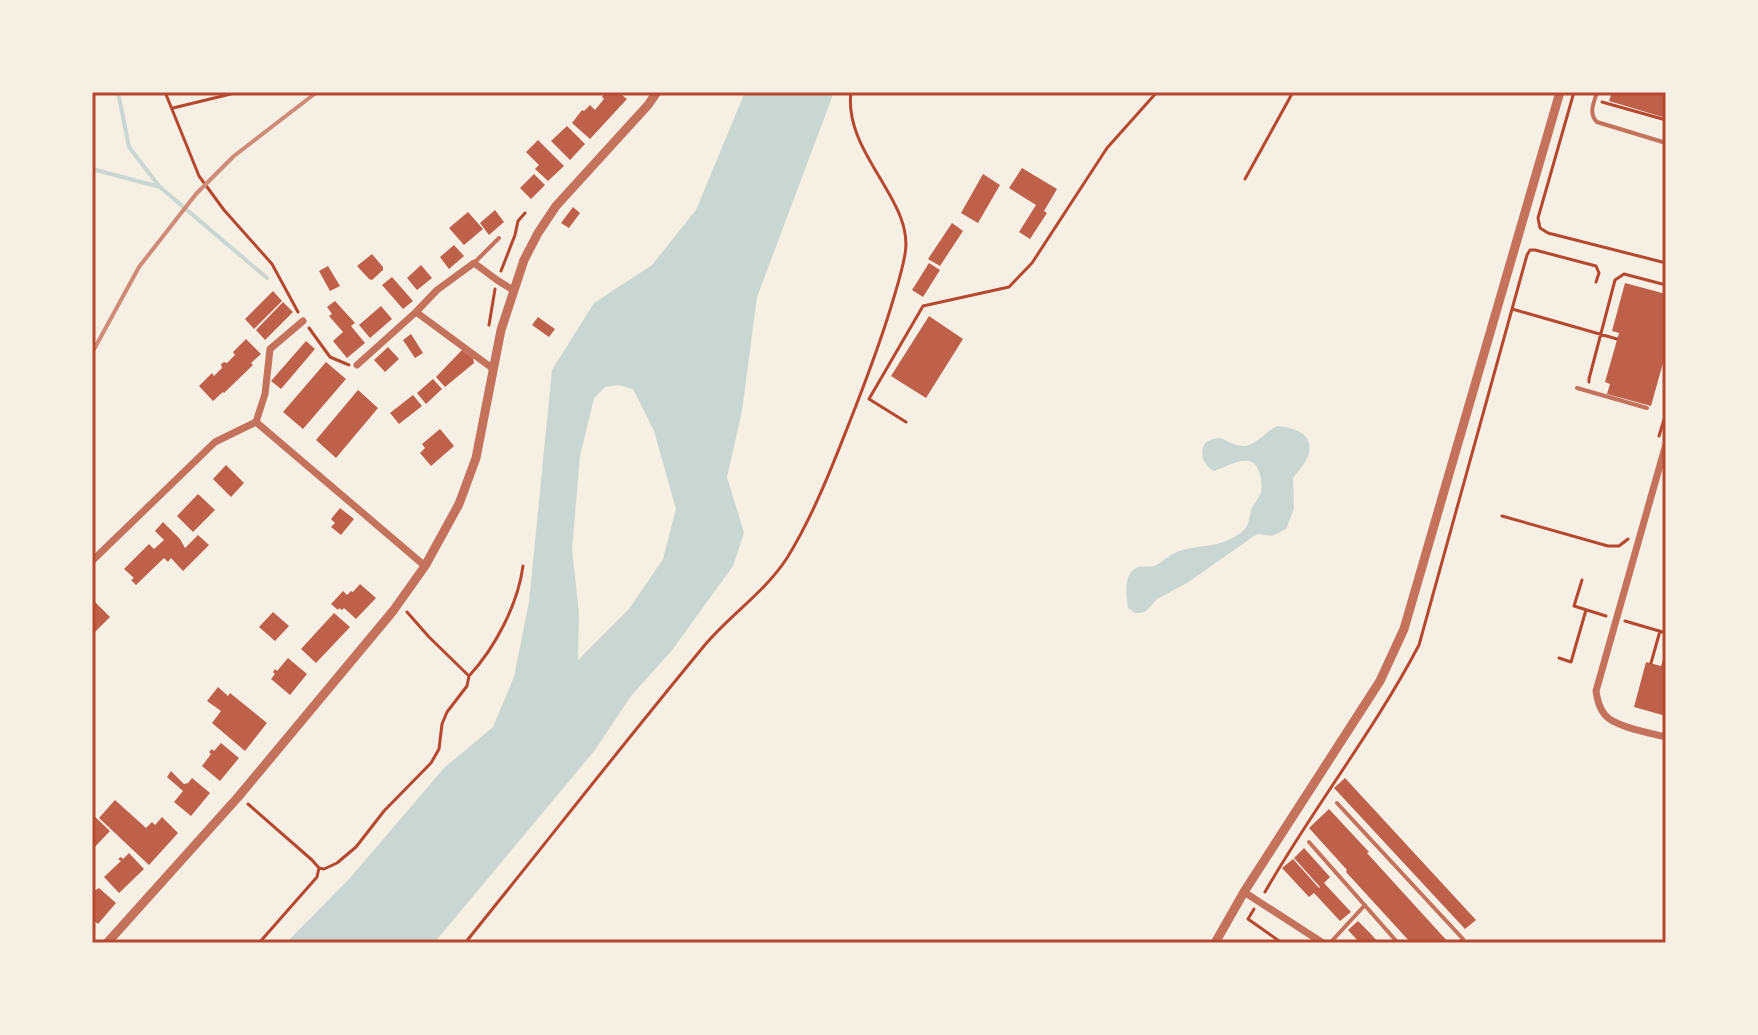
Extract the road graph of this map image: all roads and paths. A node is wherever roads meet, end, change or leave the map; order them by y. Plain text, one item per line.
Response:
1 (165, 92) edge
2 (239, 92) edge
3 (657, 92) edge
4 (851, 92) edge
5 (1157, 92) edge
6 (1293, 92) edge
7 (1560, 92) edge
8 (1574, 92) edge
9 (1600, 92) edge
10 (172, 108) junction
11 (1666, 120) edge
12 (1666, 143) edge
13 (1245, 179) dead end
14 (525, 213) dead end
15 (499, 238) dead end
16 (474, 263) junction
17 (1666, 263) edge
18 (497, 280) junction
19 (1666, 285) edge
20 (513, 290) junction
21 (1512, 309) dead end
22 (416, 312) junction
23 (303, 321) junction
24 (1601, 333) junction
25 (487, 334) dead end
26 (1617, 339) dead end
27 (357, 365) joint
28 (492, 368) junction
29 (1592, 386) dead end
30 (1577, 388) dead end
31 (1647, 408) dead end
32 (1666, 413) edge
33 (256, 422) junction
34 (906, 422) dead end
35 (1662, 444) edge
36 (1502, 516) dead end
37 (1631, 533) dead end
38 (92, 561) edge
39 (425, 566) junction
40 (523, 566) dead end
41 (398, 604) junction
42 (1586, 610) dead end
43 (1660, 631) dead end
44 (1559, 658) dead end
45 (1651, 663) dead end
46 (469, 676) junction
47 (1666, 737) edge
48 (239, 796) junction
49 (1337, 803) dead end
50 (1309, 842) dead end
51 (319, 868) junction
52 (1244, 892) junction
53 (1365, 905) junction
54 (107, 943) edge
55 (259, 943) edge
56 (465, 943) edge
57 (1215, 943) edge
58 (1323, 943) edge
59 (1330, 943) edge
60 (1398, 943) edge
61 (1459, 943) edge

1 - 10 path
2 - 10 path
3 - 20 street
4 - 56 path
5 - 34 path
6 - 13 path
7 - 52 street
8 - 17 path
9 - 11 path
9 - 12 lane
10 - 23 path
14 - 18 path
15 - 16 lane
16 - 18 street
16 - 22 street
18 - 20 street
18 - 25 path
19 - 24 path
20 - 28 street
21 - 24 path
22 - 27 street
22 - 28 street
23 - 27 path
23 - 33 street
24 - 26 path
24 - 29 path
28 - 39 street
30 - 31 lane
32 - 35 path
33 - 38 street
33 - 39 street
35 - 47 street
36 - 37 path
39 - 41 street
40 - 46 path
41 - 46 path
41 - 48 street
42 - 44 path
43 - 45 path
46 - 51 path
48 - 51 path
48 - 54 street
49 - 61 lane
50 - 53 lane
51 - 55 path
52 - 57 street
52 - 58 street
53 - 59 lane
53 - 60 lane

